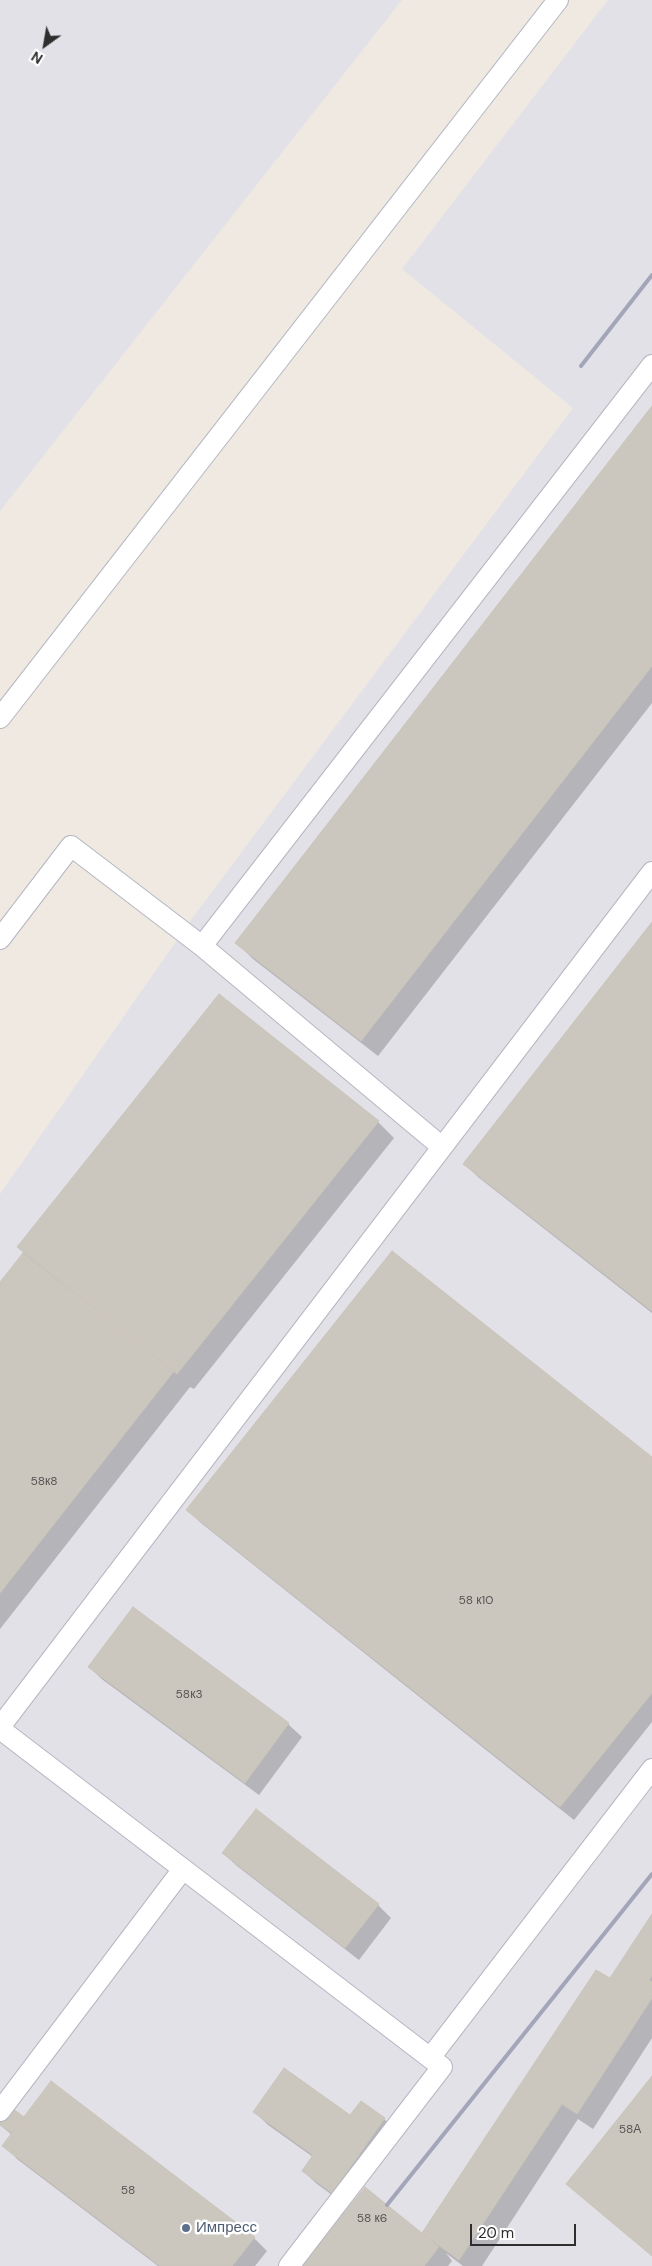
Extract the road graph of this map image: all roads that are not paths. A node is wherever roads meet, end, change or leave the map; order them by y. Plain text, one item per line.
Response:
1 (558, 0) edge
2 (652, 366) edge
3 (0, 718) edge
4 (652, 872) edge
5 (0, 939) edge
6 (202, 946) junction
7 (442, 1147) junction
8 (0, 1728) edge
9 (652, 1768) edge
10 (183, 1869) junction
11 (430, 2058) junction
12 (0, 2111) edge
13 (289, 2266) edge

1 - 3 lane
2 - 6 lane
4 - 7 lane
5 - 6 lane
6 - 7 lane
7 - 8 lane
8 - 10 lane
9 - 11 lane
10 - 11 lane
10 - 12 lane
11 - 13 lane

